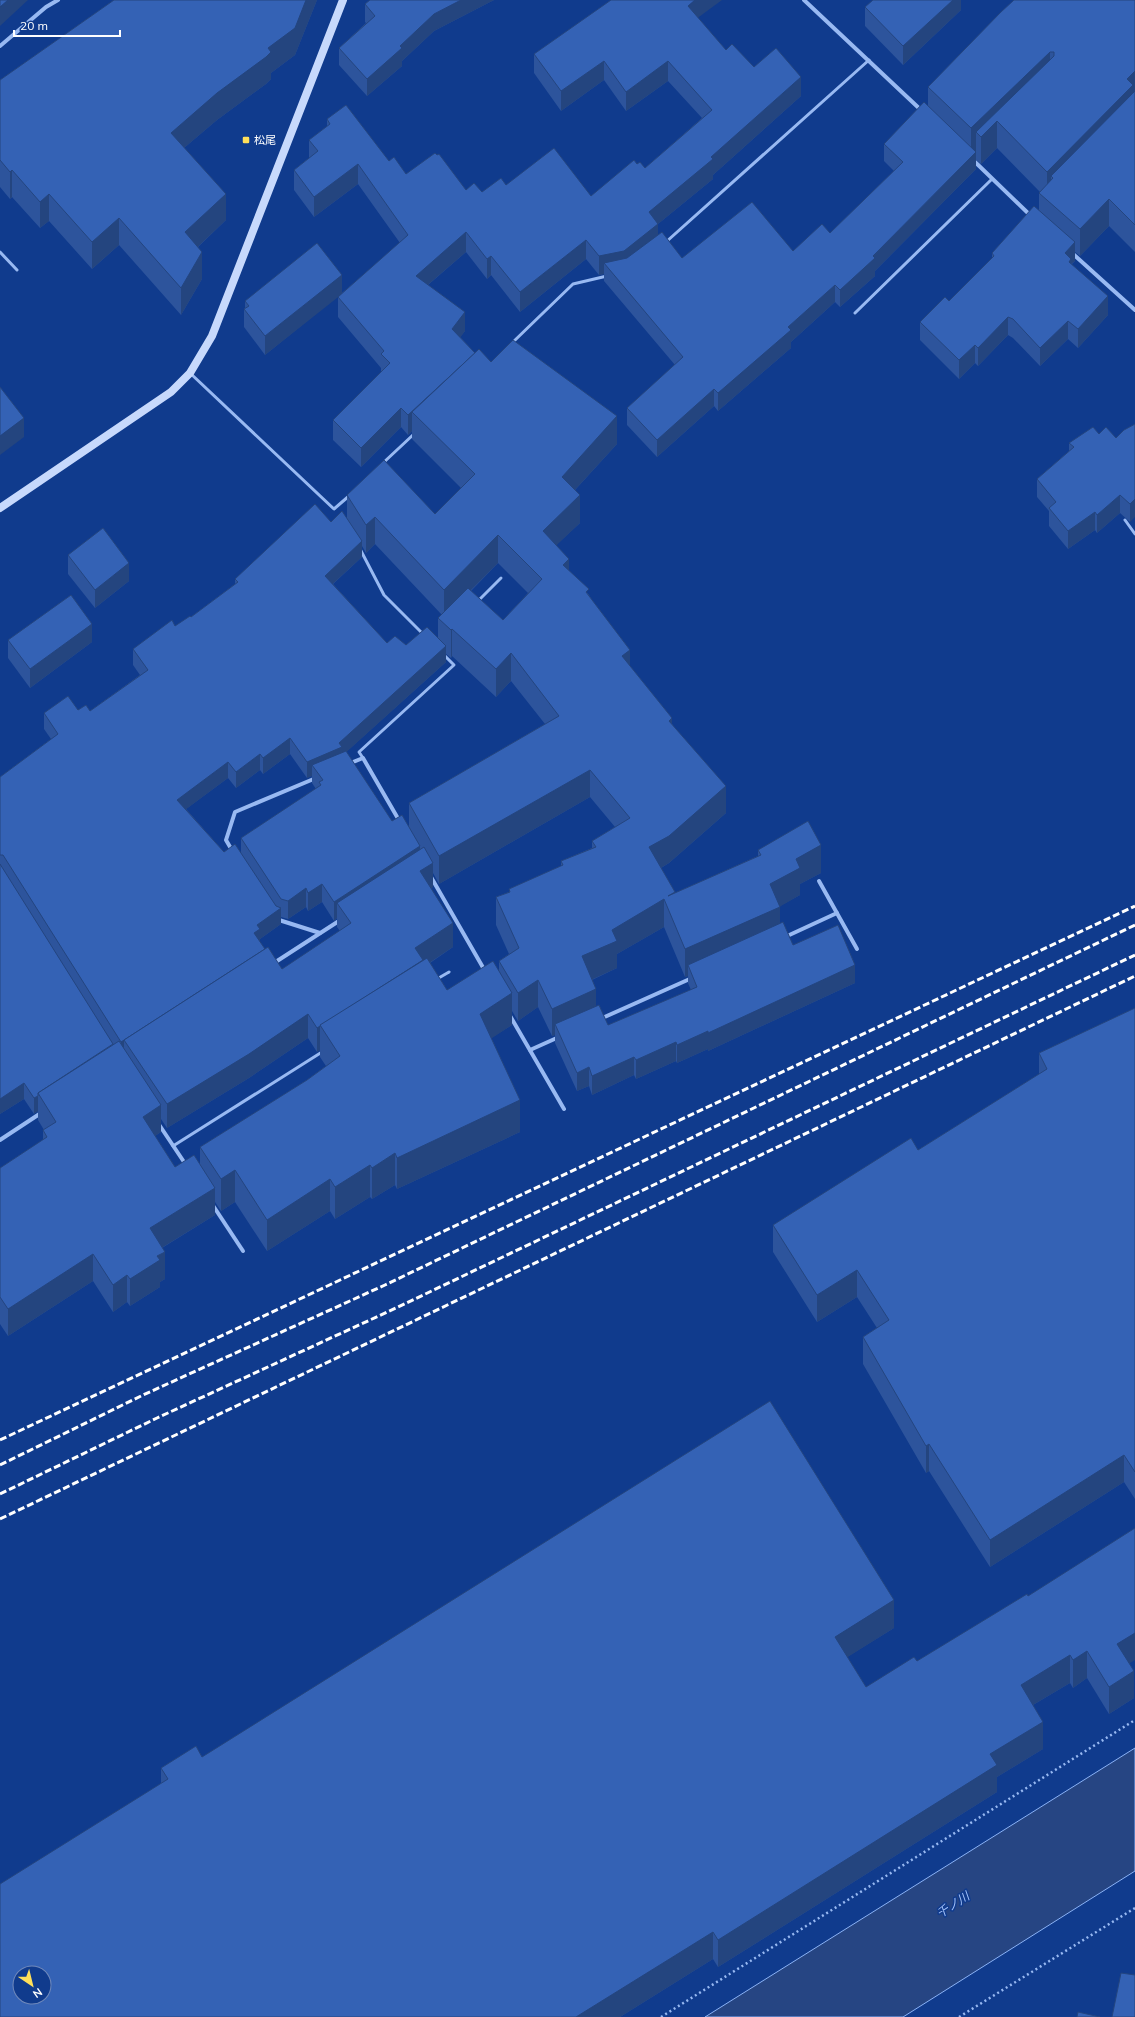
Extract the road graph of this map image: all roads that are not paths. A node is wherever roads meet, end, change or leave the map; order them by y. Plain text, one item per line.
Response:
1 (58, 0) edge
2 (343, 0) edge
3 (804, 0) edge
4 (0, 46) edge
5 (869, 60) junction
6 (926, 115) edge
7 (966, 154) edge
8 (977, 154) edge
9 (972, 159) junction
10 (992, 179) junction
11 (1038, 212) edge
12 (1032, 218) joint
13 (660, 246) edge
14 (1067, 248) edge
15 (0, 252) edge
16 (17, 270) dead end
17 (610, 276) edge
18 (1135, 310) edge
19 (855, 313) dead end
20 (511, 344) edge
21 (190, 373) junction
22 (420, 429) edge
23 (380, 467) edge
24 (351, 494) edge
25 (0, 508) edge
26 (334, 510) junction
27 (338, 516) edge
28 (1125, 520) dead end
29 (1135, 534) edge
30 (354, 540) edge
31 (501, 578) dead end
32 (473, 606) edge
33 (429, 640) edge
34 (439, 651) edge
35 (363, 758) junction
36 (342, 767) edge
37 (320, 776) edge
38 (401, 826) edge
39 (235, 854) edge
40 (428, 873) edge
41 (819, 881) dead end
42 (837, 913) junction
43 (274, 914) edge
44 (346, 916) edge
45 (320, 933) junction
46 (780, 939) edge
47 (857, 948) dead end
48 (266, 968) edge
49 (449, 972) dead end
50 (487, 975) edge
51 (694, 977) edge
52 (436, 980) edge
53 (506, 1009) edge
54 (594, 1021) edge
55 (566, 1034) edge
56 (328, 1048) edge
57 (530, 1050) junction
58 (564, 1108) dead end
59 (46, 1110) edge
60 (156, 1120) edge
61 (0, 1140) edge
62 (173, 1146) junction
63 (191, 1172) edge
64 (208, 1198) edge
65 (243, 1251) dead end

1 - 4 street
2 - 21 street
3 - 5 street
5 - 6 street
5 - 13 lane
7 - 9 street
8 - 9 lane
9 - 10 street
10 - 12 street
10 - 19 lane
11 - 12 lane
14 - 18 street
15 - 16 lane
17 - 20 lane
21 - 25 street
21 - 26 lane
22 - 23 lane
24 - 26 lane
26 - 27 lane
28 - 29 lane
30 - 33 lane
31 - 32 lane
34 - 35 lane
35 - 36 street
35 - 38 street
37 - 39 street
40 - 50 street
41 - 42 street
42 - 46 street
42 - 47 street
43 - 45 street
44 - 45 street
45 - 48 street
49 - 52 lane
51 - 54 street
53 - 57 street
55 - 57 street
56 - 62 lane
57 - 58 street
59 - 61 street
60 - 62 street
62 - 63 street
64 - 65 street

